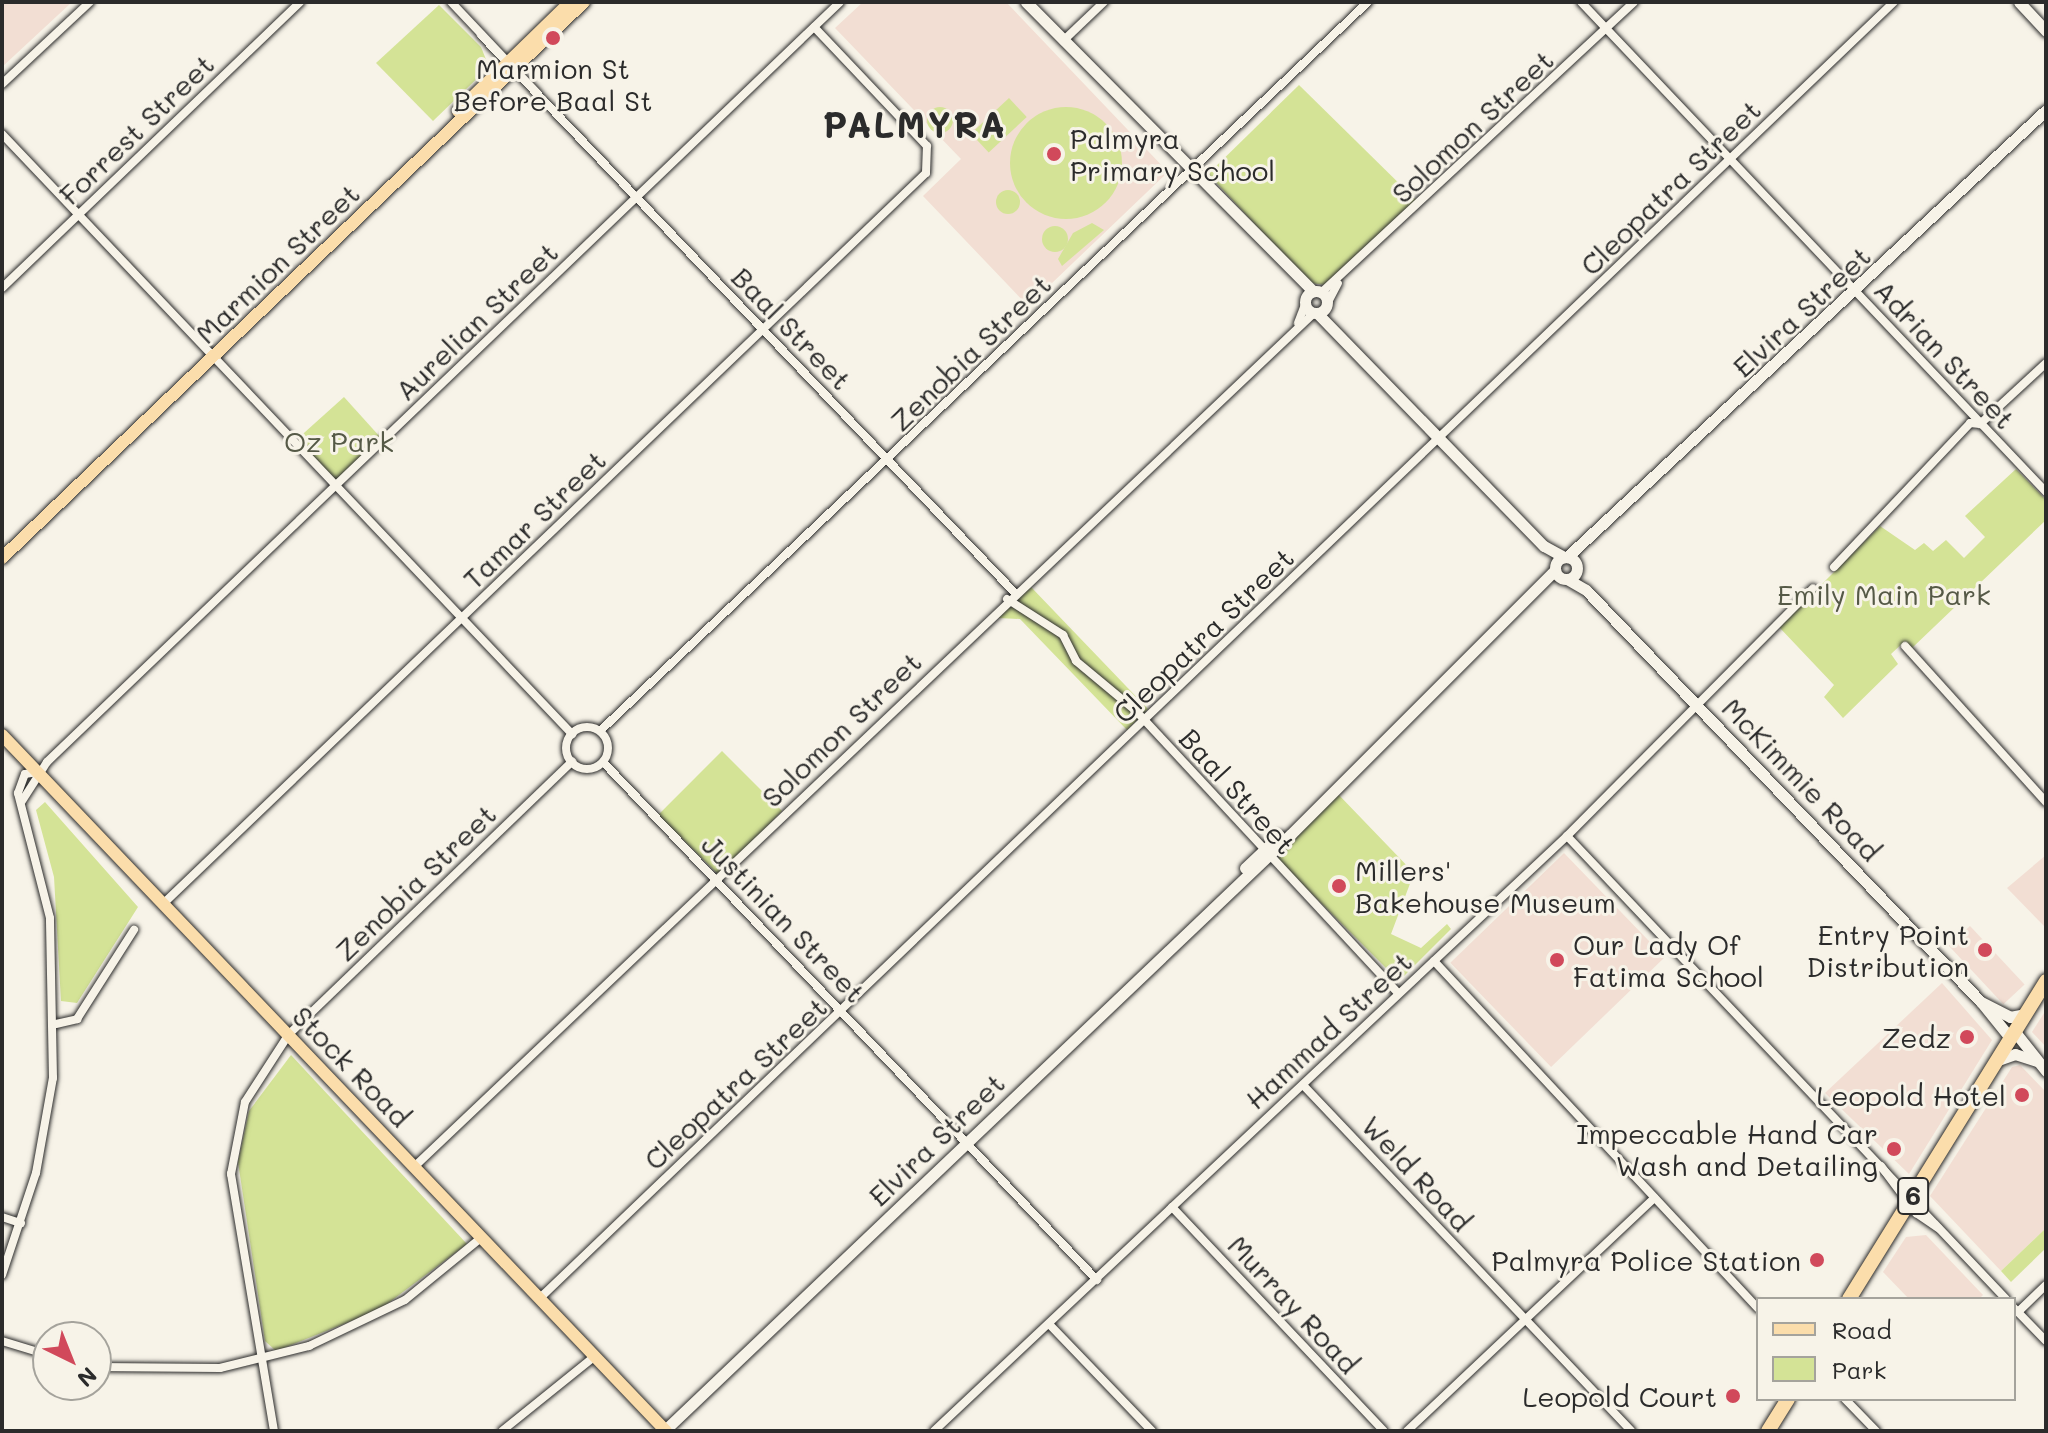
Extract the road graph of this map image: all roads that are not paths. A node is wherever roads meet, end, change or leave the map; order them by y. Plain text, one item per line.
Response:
1 (90, 2) edge
2 (300, 2) edge
3 (451, 2) edge
4 (570, 2) edge
5 (584, 2) edge
6 (840, 2) edge
7 (1026, 2) edge
8 (1104, 2) edge
9 (1368, 2) edge
10 (1581, 2) edge
11 (1634, 2) edge
12 (1894, 2) edge
13 (2019, 2) edge
14 (2029, 2) edge
15 (2046, 20) edge
16 (814, 27) junction
17 (1607, 29) junction
18 (2046, 31) edge
19 (1063, 41) junction
20 (510, 66) junction
21 (2, 84) edge
22 (2046, 110) edge
23 (2, 134) edge
24 (1732, 158) junction
25 (1190, 173) junction
26 (637, 197) junction
27 (77, 216) junction
28 (2, 288) edge
29 (1857, 291) junction
30 (1316, 303) junction
31 (763, 329) junction
32 (210, 354) junction
33 (2046, 363) edge
34 (1980, 424) junction
35 (1442, 437) junction
36 (889, 460) junction
37 (338, 483) junction
38 (2046, 492) edge
39 (2, 548) edge
40 (2, 558) edge
41 (1834, 567) dead end
42 (1565, 568) junction
43 (1813, 588) dead end
44 (1011, 595) junction
45 (463, 618) junction
46 (1905, 646) dead end
47 (1700, 706) junction
48 (1145, 721) junction
49 (600, 731) junction
50 (572, 734) junction
51 (2, 735) edge
52 (572, 762) junction
53 (603, 762) junction
54 (38, 772) junction
55 (2046, 802) edge
56 (1567, 836) junction
57 (1264, 854) junction
58 (716, 880) junction
59 (164, 903) junction
60 (134, 930) dead end
61 (1434, 961) junction
62 (2046, 981) edge
63 (1398, 993) junction
64 (1981, 1002) junction
65 (844, 1011) junction
66 (2026, 1014) junction
67 (56, 1024) junction
68 (289, 1034) junction
69 (2013, 1035) junction
70 (1998, 1060) junction
71 (2037, 1061) junction
72 (2046, 1071) edge
73 (1303, 1085) junction
74 (968, 1142) junction
75 (414, 1167) junction
76 (1654, 1198) junction
77 (1911, 1200) junction
78 (1172, 1207) junction
79 (2, 1217) edge
80 (21, 1223) junction
81 (482, 1237) junction
82 (2, 1275) edge
83 (1097, 1280) junction
84 (2046, 1285) edge
85 (1850, 1297) edge
86 (2004, 1297) edge
87 (540, 1298) junction
88 (1756, 1306) edge
89 (2016, 1310) edge
90 (1525, 1320) junction
91 (1049, 1324) junction
92 (2, 1341) edge
93 (2046, 1341) edge
94 (32, 1350) edge
95 (595, 1356) junction
96 (261, 1360) junction
97 (112, 1368) edge
98 (1787, 1401) edge
99 (1847, 1401) edge
100 (665, 1430) edge
101 (274, 1431) edge
102 (502, 1431) edge
103 (934, 1431) edge
104 (1152, 1431) edge
105 (1384, 1431) edge
106 (1407, 1431) edge
107 (1631, 1431) edge
108 (1768, 1431) edge
109 (1876, 1431) edge

1 - 21 street
2 - 27 street, Forrest Street
3 - 20 street, Baal Street
4 - 20 main road, Marmion Street
5 - 20 main road, Marmion Street
6 - 16 street, Aurelian Street
7 - 19 street
8 - 19 street
9 - 25 street, Zenobia Street
10 - 17 street, Adrian Street
11 - 17 street, Solomon Street
12 - 24 street, Cleopatra Street
13 - 18 street
14 - 15 street
16 - 26 street, Aurelian Street
16 - 31 street, Tamar Street
17 - 24 street, Adrian Street
17 - 30 street, Solomon Street
19 - 25 street
20 - 26 street, Baal Street
20 - 32 main road, Marmion Street
22 - 29 street, Elvira Street
23 - 27 street
24 - 29 street, Adrian Street
24 - 35 street, Cleopatra Street
25 - 30 street
25 - 36 street, Zenobia Street
26 - 31 street, Baal Street
26 - 37 street, Aurelian Street
27 - 28 street, Forrest Street
27 - 32 street
29 - 34 street, Adrian Street
29 - 42 street, Elvira Street
30 - 35 street
30 - 44 street, Solomon Street
31 - 36 street, Baal Street
31 - 45 street, Tamar Street
32 - 37 street
32 - 39 main road, Marmion Street
32 - 40 main road, Marmion Street
33 - 34 street
34 - 38 street, Adrian Street
34 - 41 street
35 - 42 street
35 - 48 street, Cleopatra Street
36 - 44 street, Baal Street
36 - 49 street, Zenobia Street
37 - 45 street
37 - 54 street, Aurelian Street
42 - 47 street, McKimmie Road
42 - 57 street, Elvira Street
43 - 47 street, Hammad Street
44 - 48 street, Baal Street
44 - 58 street, Solomon Street
45 - 50 street
45 - 59 street, Tamar Street
46 - 55 street
47 - 56 street, Hammad Street
47 - 64 street, McKimmie Road
48 - 57 street, Baal Street
48 - 65 street, Cleopatra Street
49 - 50 street
49 - 53 street
50 - 52 street
51 - 54 main road, Stock Road
52 - 53 street
52 - 68 street, Zenobia Street
53 - 58 street, Justinian Street
54 - 59 main road, Stock Road
54 - 67 street, Aurelian Street
56 - 61 street, Hammad Street
56 - 77 street
57 - 63 street, Baal Street
57 - 74 street, Elvira Street
58 - 65 street, Justinian Street
58 - 75 street, Solomon Street
59 - 68 main road, Stock Road
60 - 67 street
61 - 63 street, Hammad Street
61 - 76 street
62 - 66 highway, 6
63 - 73 street, Hammad Street
64 - 66 street, McKimmie Road
64 - 69 street, McKimmie Road
65 - 74 street, Justinian Street
65 - 87 street, Cleopatra Street
66 - 69 highway, 6
67 - 80 street
68 - 75 main road, Stock Road
68 - 96 street, Zenobia Street
69 - 70 highway, 6
69 - 71 street, McKimmie Road
70 - 71 street
70 - 77 highway, 6
71 - 72 street, McKimmie Road
73 - 78 street, Hammad Street
73 - 90 street, Weld Road
74 - 83 street, Justinian Street
74 - 100 street, Elvira Street
75 - 81 main road, Stock Road
76 - 88 street
76 - 90 street
77 - 85 highway, 6
77 - 86 street
78 - 83 street, Hammad Street
78 - 105 street, Murray Road
79 - 80 street
80 - 82 street
81 - 87 main road, Stock Road
81 - 96 street
83 - 91 street, Hammad Street
84 - 89 street
87 - 95 main road, Stock Road
89 - 93 street
90 - 106 street
90 - 107 street, Weld Road
91 - 103 street, Hammad Street
91 - 104 street
92 - 94 street
95 - 100 main road, Stock Road
95 - 102 street
96 - 97 street
96 - 101 street, Zenobia Street
98 - 108 highway
99 - 109 street

